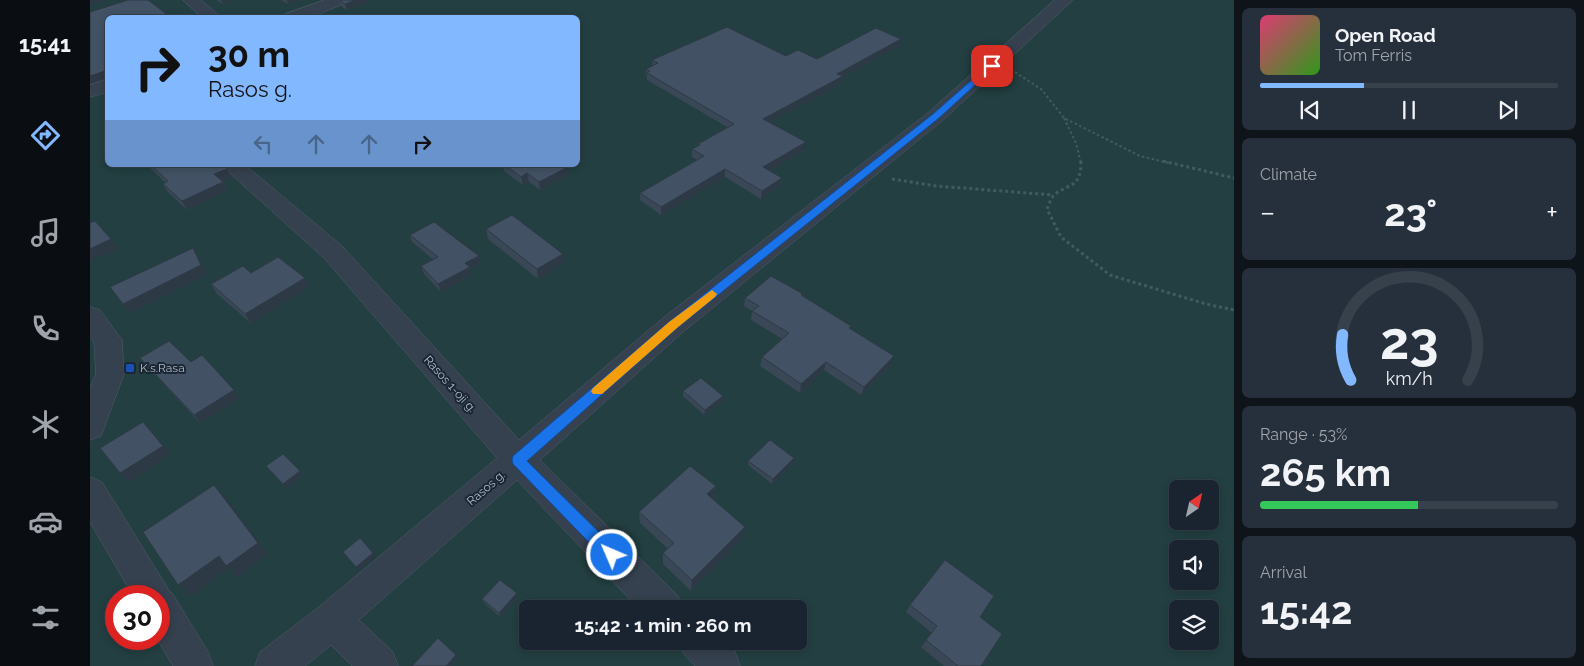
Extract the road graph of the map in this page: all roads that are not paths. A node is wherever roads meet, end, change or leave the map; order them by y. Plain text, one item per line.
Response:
1 (191, 0) edge
2 (340, 0) edge
3 (1065, 0) edge
4 (210, 15) edge
5 (299, 15) edge
6 (105, 86) edge
7 (90, 91) edge
8 (234, 167) edge
9 (90, 317) edge
10 (90, 427) edge
11 (518, 460) junction
12 (90, 492) edge
13 (146, 585) edge
14 (656, 600) edge
15 (332, 620) junction
16 (170, 625) edge
17 (706, 650) edge
18 (194, 666) edge
19 (274, 666) edge
20 (379, 666) edge
21 (722, 666) edge

1 - 4 street
2 - 5 street
3 - 11 street, Rasos g.
6 - 7 street
8 - 11 street, Rasos 1-oji g.
9 - 10 street
11 - 14 street, Rasos 1-oji g.
11 - 15 street, Rasos g.
12 - 13 street
15 - 19 street, Rasos g.
15 - 20 street
16 - 18 street
17 - 21 street

